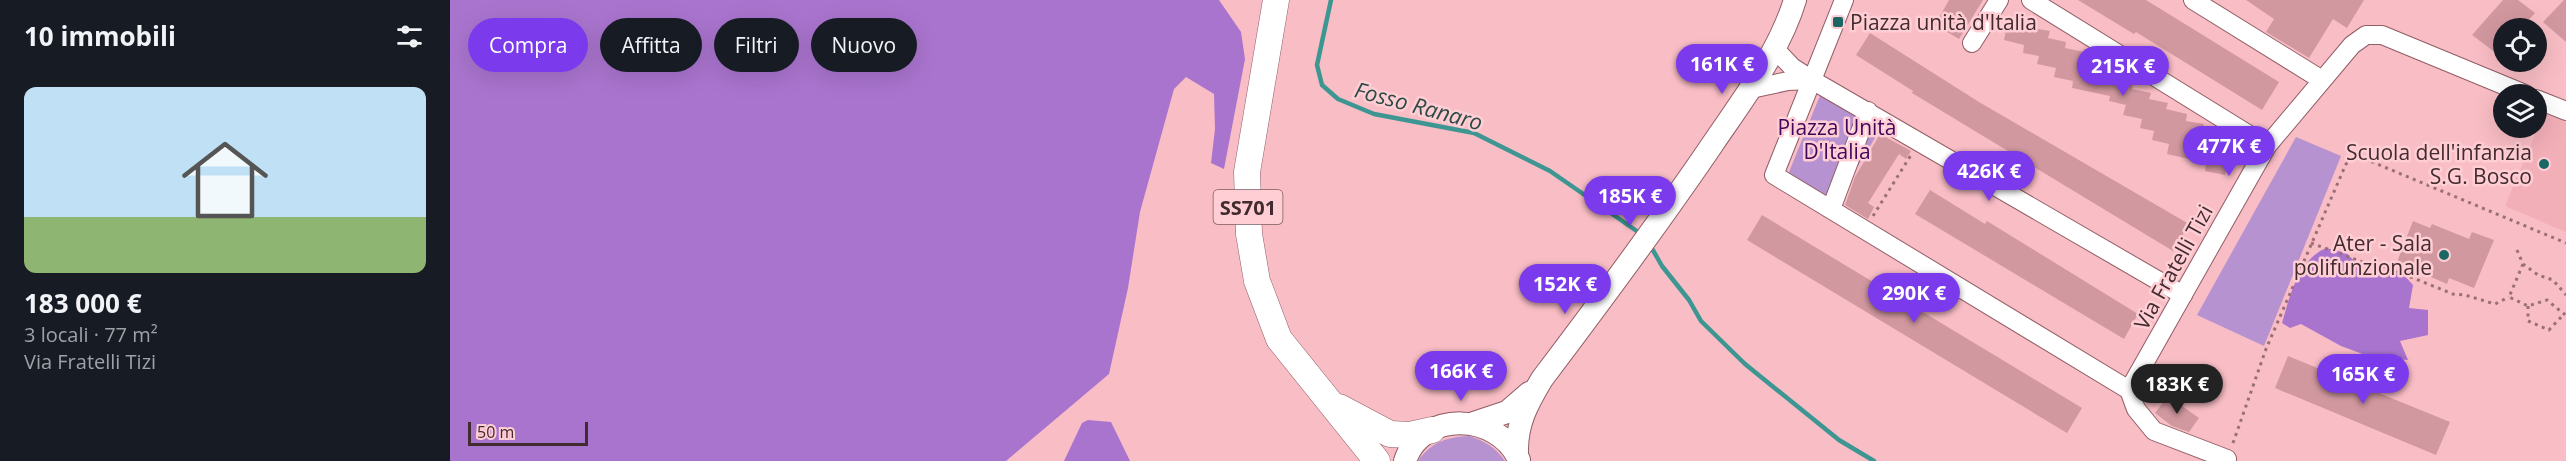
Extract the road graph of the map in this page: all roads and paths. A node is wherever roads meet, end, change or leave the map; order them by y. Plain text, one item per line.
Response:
1 (1276, 0) edge
2 (1795, 0) edge
3 (1844, 0) edge
4 (1999, 0) edge
5 (2031, 0) edge
6 (2193, 0) edge
7 (1972, 43) dead end
8 (1774, 48) junction
9 (1812, 80) junction
10 (2322, 80) junction
11 (2501, 84) edge
12 (1751, 89) junction
13 (2547, 103) edge
14 (1868, 111) junction
15 (2566, 111) edge
16 (1919, 141) junction
17 (2267, 146) junction
18 (1829, 208) junction
19 (1864, 230) junction
20 (2312, 243) junction
21 (2566, 243) edge
22 (2517, 250) dead end
23 (2523, 264) junction
24 (2566, 295) edge
25 (2183, 296) junction
26 (2509, 297) junction
27 (2528, 306) junction
28 (2565, 313) edge
29 (1542, 379) junction
30 (2129, 390) junction
31 (1325, 395) junction
32 (1474, 423) junction
33 (1432, 430) junction
34 (1518, 458) edge
35 (2227, 459) joint
36 (1377, 461) edge
37 (1405, 461) edge

1 - 31 highway, SS701
2 - 8 main road
3 - 9 street
4 - 7 street
5 - 17 street
6 - 10 street
8 - 9 street
8 - 12 main road
9 - 12 street
9 - 14 street
9 - 18 street
10 - 11 street, Via Fratelli Tizi
10 - 17 street, Via Fratelli Tizi
12 - 29 main road
13 - 15 street
14 - 16 street
14 - 18 street
16 - 19 path
16 - 25 street
17 - 25 street, Via Fratelli Tizi
18 - 19 street
19 - 30 street
20 - 21 path
20 - 26 path
20 - 35 path
22 - 23 path
23 - 24 path
23 - 26 path
25 - 30 street, Via Fratelli Tizi
26 - 27 path
27 - 28 path
27 - 28 path
29 - 32 main road
29 - 34 main road
30 - 35 street
31 - 33 highway, SS701
31 - 36 highway, SS701
32 - 33 main road
32 - 34 main road
33 - 37 main road

